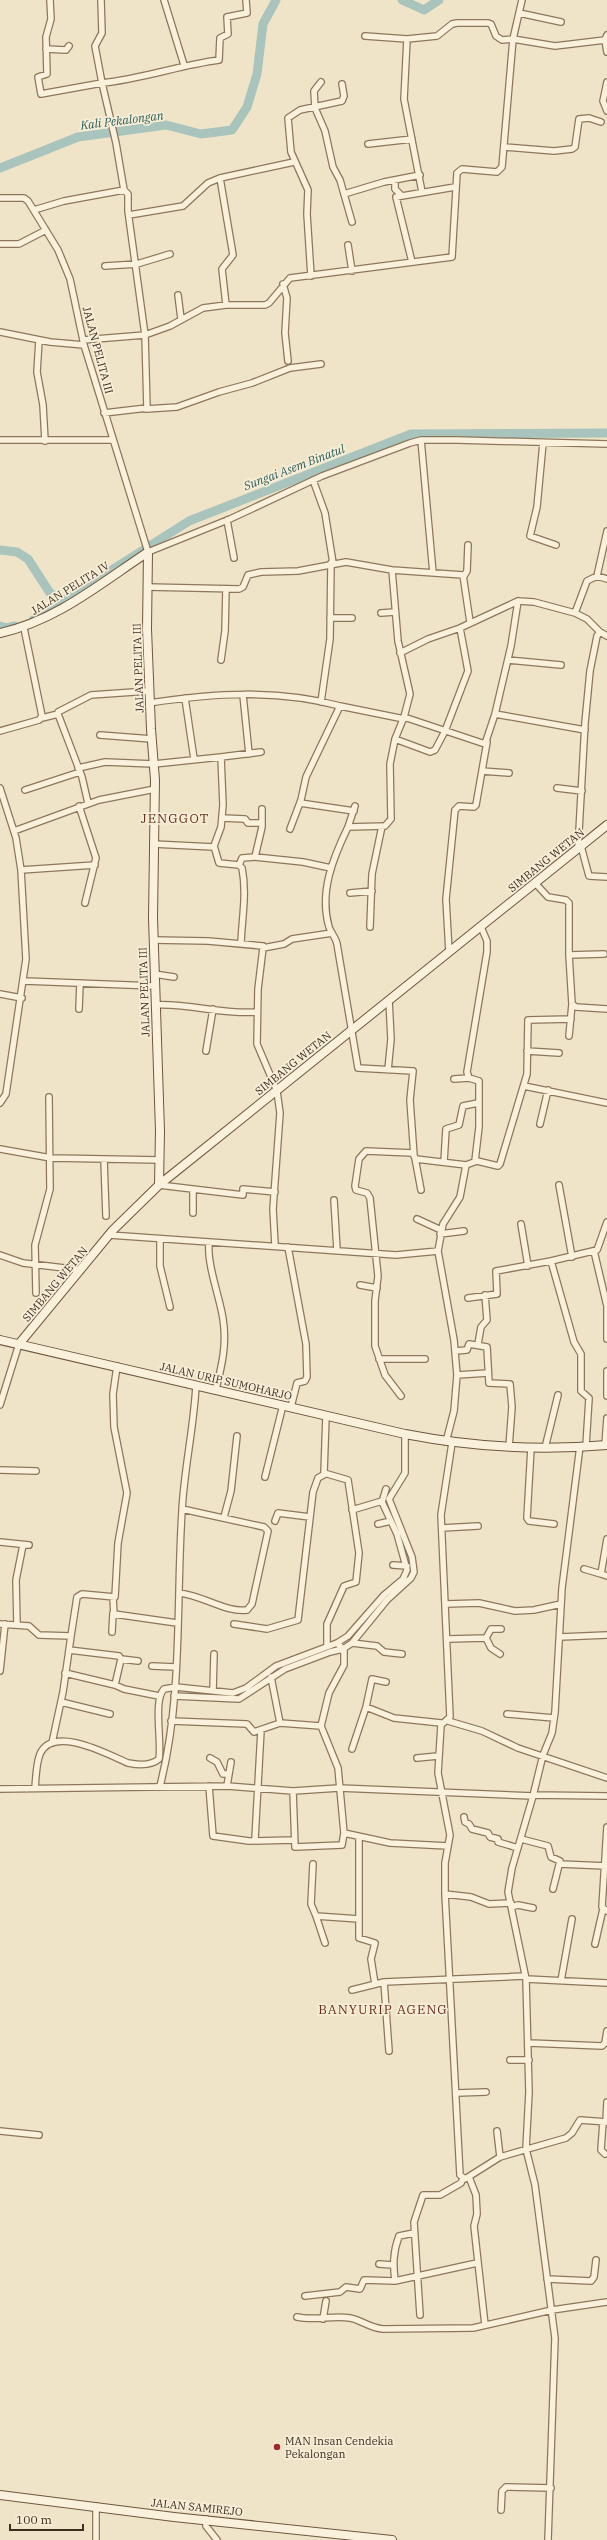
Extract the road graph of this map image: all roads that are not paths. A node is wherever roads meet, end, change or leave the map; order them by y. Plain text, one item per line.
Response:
1 (50, 0) edge
2 (101, 0) edge
3 (164, 0) edge
4 (246, 0) edge
5 (522, 0) edge
6 (519, 13) junction
7 (561, 22) dead end
8 (365, 36) dead end
9 (606, 38) edge
10 (408, 39) junction
11 (513, 39) junction
12 (69, 46) dead end
13 (46, 49) junction
14 (607, 52) edge
15 (184, 65) junction
16 (321, 82) dead end
17 (607, 82) edge
18 (102, 83) junction
19 (342, 84) dead end
20 (315, 108) junction
21 (607, 111) edge
22 (601, 122) dead end
23 (412, 139) junction
24 (368, 144) dead end
25 (504, 147) junction
26 (294, 162) junction
27 (420, 175) junction
28 (220, 178) junction
29 (395, 180) junction
30 (455, 187) junction
31 (124, 190) junction
32 (422, 192) junction
33 (344, 194) junction
34 (401, 195) junction
35 (0, 198) edge
36 (34, 210) junction
37 (128, 215) junction
38 (352, 222) dead end
39 (46, 230) junction
40 (0, 244) edge
41 (348, 245) dead end
42 (170, 254) dead end
43 (412, 262) junction
44 (136, 264) junction
45 (104, 266) dead end
46 (352, 271) junction
47 (311, 276) junction
48 (283, 284) junction
49 (178, 295) dead end
50 (226, 305) junction
51 (181, 319) junction
52 (0, 332) edge
53 (145, 334) junction
54 (40, 340) junction
55 (83, 342) junction
56 (288, 361) dead end
57 (321, 364) dead end
58 (146, 409) junction
59 (104, 413) junction
60 (0, 440) edge
61 (113, 440) junction
62 (421, 440) junction
63 (45, 441) junction
64 (543, 443) junction
65 (607, 444) edge
66 (313, 480) junction
67 (226, 520) junction
68 (607, 531) edge
69 (468, 545) dead end
70 (556, 545) dead end
71 (148, 551) junction
72 (234, 558) dead end
73 (332, 563) junction
74 (392, 570) junction
75 (433, 573) junction
76 (464, 576) junction
77 (597, 576) junction
78 (607, 579) edge
79 (147, 588) junction
80 (226, 589) junction
81 (518, 600) junction
82 (395, 612) junction
83 (575, 612) junction
84 (381, 613) dead end
85 (330, 618) junction
86 (352, 618) dead end
87 (470, 622) junction
88 (24, 628) junction
89 (460, 628) junction
90 (600, 632) junction
91 (0, 633) edge
92 (607, 636) edge
93 (400, 653) junction
94 (221, 660) dead end
95 (508, 660) junction
96 (561, 665) dead end
97 (149, 691) junction
98 (243, 695) junction
99 (185, 698) junction
100 (322, 702) junction
101 (149, 703) junction
102 (340, 706) junction
103 (58, 714) junction
104 (495, 714) junction
105 (42, 718) junction
106 (404, 718) junction
107 (585, 730) junction
108 (0, 731) edge
109 (445, 731) junction
110 (100, 735) dead end
111 (152, 739) junction
112 (395, 739) junction
113 (487, 742) junction
114 (261, 752) dead end
115 (249, 754) junction
116 (221, 757) junction
117 (194, 759) junction
118 (154, 764) junction
119 (79, 770) junction
120 (482, 771) junction
121 (509, 773) dead end
122 (0, 788) edge
123 (558, 788) dead end
124 (155, 789) junction
125 (25, 790) dead end
126 (582, 792) junction
127 (88, 803) junction
128 (300, 804) junction
129 (79, 806) junction
130 (262, 809) dead end
131 (222, 818) junction
132 (262, 823) junction
133 (607, 825) edge
134 (382, 826) junction
135 (348, 827) junction
136 (290, 829) dead end
137 (14, 831) junction
138 (153, 844) junction
139 (214, 847) junction
140 (579, 848) junction
141 (255, 857) junction
142 (95, 865) junction
143 (239, 865) junction
144 (331, 868) junction
145 (21, 870) junction
146 (607, 877) edge
147 (535, 883) junction
148 (372, 891) junction
149 (350, 893) dead end
150 (86, 903) dead end
151 (370, 926) dead end
152 (481, 927) junction
153 (332, 933) junction
154 (153, 940) junction
155 (241, 944) junction
156 (263, 946) junction
157 (449, 952) junction
158 (604, 954) dead end
159 (569, 955) junction
160 (154, 974) junction
161 (174, 977) dead end
162 (25, 981) junction
163 (80, 983) junction
164 (154, 986) junction
165 (0, 994) edge
166 (22, 998) junction
167 (389, 1000) junction
168 (572, 1004) junction
169 (155, 1005) junction
170 (79, 1009) dead end
171 (213, 1009) junction
172 (607, 1009) edge
173 (258, 1012) junction
174 (571, 1019) junction
175 (351, 1030) junction
176 (569, 1036) dead end
177 (206, 1051) dead end
178 (527, 1051) junction
179 (559, 1053) dead end
180 (388, 1070) junction
181 (469, 1078) junction
182 (454, 1079) dead end
183 (524, 1086) junction
184 (548, 1090) junction
185 (277, 1091) junction
186 (49, 1097) dead end
187 (478, 1102) junction
188 (0, 1103) edge
189 (607, 1103) edge
190 (540, 1124) dead end
191 (0, 1149) edge
192 (414, 1155) junction
193 (50, 1158) junction
194 (104, 1160) junction
195 (160, 1160) junction
196 (475, 1161) junction
197 (444, 1162) junction
198 (466, 1165) junction
199 (159, 1185) junction
200 (559, 1185) dead end
201 (193, 1190) junction
202 (420, 1190) dead end
203 (275, 1192) junction
204 (334, 1200) dead end
205 (193, 1213) dead end
206 (106, 1216) dead end
207 (417, 1219) dead end
208 (607, 1222) edge
209 (521, 1224) dead end
210 (464, 1231) dead end
211 (441, 1232) junction
212 (109, 1235) junction
213 (160, 1239) junction
214 (209, 1244) junction
215 (275, 1245) junction
216 (288, 1247) junction
217 (337, 1250) junction
218 (438, 1251) junction
219 (594, 1251) junction
220 (377, 1254) junction
221 (0, 1255) edge
222 (572, 1257) junction
223 (551, 1261) junction
224 (36, 1264) junction
225 (528, 1266) junction
226 (81, 1270) junction
227 (360, 1285) dead end
228 (377, 1288) junction
229 (36, 1292) dead end
230 (486, 1295) junction
231 (468, 1298) dead end
232 (170, 1307) dead end
233 (607, 1339) edge
234 (0, 1340) edge
235 (19, 1344) junction
236 (478, 1344) junction
237 (455, 1351) junction
238 (425, 1359) dead end
239 (383, 1360) junction
240 (117, 1366) junction
241 (607, 1371) edge
242 (488, 1373) junction
243 (457, 1375) junction
244 (196, 1385) junction
245 (216, 1389) junction
246 (558, 1394) dead end
247 (401, 1396) dead end
248 (607, 1396) edge
249 (0, 1405) edge
250 (287, 1406) junction
251 (326, 1416) junction
252 (607, 1418) edge
253 (405, 1434) junction
254 (237, 1436) dead end
255 (449, 1443) junction
256 (606, 1445) edge
257 (583, 1446) junction
258 (509, 1448) junction
259 (531, 1448) junction
260 (545, 1448) junction
261 (0, 1470) edge
262 (36, 1471) dead end
263 (325, 1474) junction
264 (264, 1477) dead end
265 (386, 1489) dead end
266 (382, 1501) junction
267 (182, 1509) junction
268 (352, 1510) junction
269 (224, 1517) junction
270 (310, 1517) junction
271 (393, 1520) junction
272 (275, 1521) dead end
273 (378, 1524) dead end
274 (554, 1524) dead end
275 (478, 1526) dead end
276 (442, 1528) junction
277 (607, 1539) edge
278 (0, 1542) edge
279 (393, 1565) dead end
280 (410, 1569) junction
281 (584, 1569) dead end
282 (604, 1575) edge
283 (179, 1593) junction
284 (113, 1598) junction
285 (446, 1604) junction
286 (561, 1604) junction
287 (113, 1613) junction
288 (177, 1623) junction
289 (3, 1624) edge
290 (234, 1624) dead end
291 (17, 1625) junction
292 (501, 1629) dead end
293 (112, 1632) dead end
294 (607, 1635) edge
295 (71, 1636) junction
296 (560, 1637) junction
297 (486, 1638) junction
298 (448, 1639) junction
299 (352, 1643) junction
300 (328, 1646) junction
301 (340, 1646) junction
302 (69, 1650) junction
303 (214, 1654) dead end
304 (402, 1654) dead end
305 (500, 1654) dead end
306 (121, 1659) junction
307 (138, 1661) dead end
308 (152, 1666) dead end
309 (176, 1668) junction
310 (0, 1671) edge
311 (65, 1673) junction
312 (271, 1677) junction
313 (386, 1682) dead end
314 (115, 1685) junction
315 (213, 1691) junction
316 (175, 1692) junction
317 (159, 1696) junction
318 (61, 1702) junction
319 (366, 1707) junction
320 (110, 1714) dead end
321 (507, 1714) dead end
322 (554, 1718) junction
323 (171, 1721) junction
324 (448, 1721) junction
325 (280, 1722) junction
326 (441, 1723) junction
327 (321, 1726) junction
328 (260, 1730) junction
329 (52, 1743) junction
330 (352, 1749) dead end
331 (438, 1756) junction
332 (543, 1756) junction
333 (210, 1758) dead end
334 (417, 1758) dead end
335 (231, 1762) dead end
336 (228, 1774) junction
337 (607, 1778) edge
338 (160, 1786) junction
339 (210, 1786) junction
340 (227, 1786) junction
341 (36, 1788) junction
342 (339, 1788) junction
343 (0, 1789) edge
344 (257, 1789) junction
345 (293, 1791) junction
346 (442, 1794) junction
347 (533, 1796) junction
348 (607, 1796) edge
349 (464, 1818) dead end
350 (607, 1828) edge
351 (344, 1833) junction
352 (359, 1838) junction
353 (255, 1839) junction
354 (521, 1839) junction
355 (294, 1840) junction
356 (448, 1846) junction
357 (518, 1848) junction
358 (313, 1864) dead end
359 (560, 1864) junction
360 (606, 1866) junction
361 (553, 1889) dead end
362 (445, 1894) junction
363 (511, 1905) junction
364 (533, 1908) dead end
365 (605, 1910) edge
366 (316, 1916) junction
367 (572, 1918) dead end
368 (359, 1919) junction
369 (325, 1943) dead end
370 (595, 1944) dead end
371 (526, 1977) junction
372 (450, 1980) junction
373 (561, 1981) junction
374 (384, 1982) junction
375 (607, 1983) edge
376 (376, 1984) junction
377 (352, 1990) dead end
378 (607, 2031) edge
379 (529, 2042) junction
380 (605, 2046) edge
381 (389, 2051) dead end
382 (510, 2060) dead end
383 (529, 2060) junction
384 (486, 2092) dead end
385 (457, 2093) junction
386 (606, 2102) edge
387 (606, 2122) edge
388 (0, 2131) edge
389 (497, 2131) dead end
390 (39, 2135) dead end
391 (526, 2149) junction
392 (606, 2154) dead end
393 (500, 2157) junction
394 (466, 2178) junction
395 (414, 2233) junction
396 (596, 2260) dead end
397 (477, 2263) junction
398 (380, 2264) dead end
399 (393, 2265) junction
400 (418, 2277) junction
401 (547, 2279) junction
402 (395, 2281) junction
403 (305, 2296) dead end
404 (326, 2301) dead end
405 (607, 2302) edge
406 (552, 2310) junction
407 (420, 2315) dead end
408 (297, 2316) dead end
409 (323, 2319) junction
410 (485, 2325) junction
411 (551, 2488) junction
412 (0, 2494) edge
413 (96, 2506) junction
414 (501, 2510) dead end
415 (206, 2519) junction
416 (96, 2540) edge
417 (217, 2540) edge
418 (392, 2540) edge
419 (548, 2540) edge

1 - 13 street
2 - 18 street
3 - 15 street
4 - 15 street
5 - 6 street
6 - 7 street
6 - 11 street
8 - 10 street
9 - 11 street
9 - 14 street
10 - 11 street
10 - 23 street
11 - 25 street
12 - 13 street
13 - 18 street
15 - 18 street
16 - 20 street
17 - 21 street
18 - 31 street
19 - 20 street
20 - 26 street
20 - 33 street
22 - 25 street
23 - 24 street
23 - 27 street
25 - 30 street
26 - 28 street
26 - 47 street
27 - 29 street
27 - 32 street
28 - 37 street
28 - 50 street
29 - 33 street
29 - 34 street
30 - 32 street
30 - 43 street
31 - 36 street
31 - 37 street
32 - 34 street
33 - 38 street
34 - 43 street
35 - 36 street, JALAN PELITA III
36 - 39 street, JALAN PELITA III
37 - 44 street
39 - 40 street
39 - 55 street, JALAN PELITA III
41 - 46 street
42 - 44 street
43 - 46 street
44 - 45 street
44 - 53 street
46 - 47 street
47 - 48 street
48 - 50 street
48 - 56 street
49 - 51 street
50 - 51 street
51 - 53 street
52 - 54 street
53 - 55 street
53 - 58 street
54 - 55 street
54 - 63 street
55 - 59 street, JALAN PELITA III
57 - 58 street
58 - 59 street
59 - 61 street, JALAN PELITA III
60 - 63 street
61 - 63 street
61 - 71 street, JALAN PELITA III
62 - 64 street
62 - 66 street
62 - 75 street
64 - 65 street
64 - 70 street
66 - 67 street
66 - 73 street
67 - 71 street
67 - 72 street
68 - 77 street
69 - 76 street
71 - 79 street, JALAN PELITA III
71 - 88 street, JALAN PELITA IV
73 - 74 street
73 - 80 street
73 - 85 street
74 - 75 street
74 - 82 street
75 - 76 street
76 - 87 street
77 - 78 street
77 - 83 street
79 - 80 street
79 - 97 street, JALAN PELITA III
80 - 94 street
81 - 83 street
81 - 87 street
81 - 95 street
82 - 84 street
82 - 93 street
83 - 90 street
85 - 86 street
85 - 100 street
87 - 89 street
88 - 91 street, JALAN PELITA IV
88 - 105 street
89 - 93 street
89 - 109 street
90 - 92 street
90 - 107 street
93 - 106 street
95 - 96 street
95 - 104 street
97 - 101 street, JALAN PELITA III
97 - 103 street
98 - 99 street
98 - 100 street
98 - 115 street
99 - 101 street
99 - 117 street
100 - 102 street
101 - 111 street, JALAN PELITA III
102 - 106 street
102 - 128 street
103 - 105 street
103 - 119 street
104 - 107 street
104 - 113 street
105 - 108 street
106 - 109 street
106 - 112 street
107 - 126 street
109 - 112 street
109 - 113 street
110 - 111 street
111 - 118 street, JALAN PELITA III
112 - 134 street
113 - 120 street
114 - 115 street
115 - 116 street
116 - 117 street
116 - 131 street
117 - 118 street
118 - 119 street
118 - 124 street, JALAN PELITA III
119 - 125 street
119 - 127 street
120 - 121 street
120 - 157 street
122 - 137 street
123 - 126 street
124 - 127 street
124 - 138 street, JALAN PELITA III
126 - 140 street
127 - 129 street
128 - 135 street
128 - 136 street
129 - 137 street
129 - 142 street
130 - 132 street
131 - 132 street
131 - 139 street
132 - 141 street
133 - 140 street, SIMBANG WETAN
134 - 135 street
134 - 148 street
135 - 144 street
137 - 145 street
138 - 139 street
138 - 154 street, JALAN PELITA III
139 - 143 street
140 - 146 street
140 - 147 street, SIMBANG WETAN
141 - 143 street
141 - 144 street
142 - 145 street
142 - 150 street
143 - 155 street
144 - 153 street
145 - 162 street
147 - 152 street, SIMBANG WETAN
147 - 159 street
148 - 149 street
148 - 151 street
152 - 157 street, SIMBANG WETAN
152 - 181 street
153 - 156 street
153 - 175 street
154 - 155 street
154 - 160 street, JALAN PELITA III
155 - 156 street
156 - 173 street
157 - 167 street, SIMBANG WETAN
158 - 159 street
159 - 168 street
160 - 161 street
160 - 164 street, JALAN PELITA III
162 - 163 street
162 - 166 street
163 - 164 street
163 - 170 street
164 - 169 street, JALAN PELITA III
165 - 166 street
166 - 188 street
167 - 175 street, SIMBANG WETAN
167 - 180 street
168 - 172 street
168 - 174 street
169 - 171 street
169 - 195 street, JALAN PELITA III
171 - 173 street
171 - 177 street
173 - 185 street
174 - 176 street
174 - 178 street
175 - 180 street
175 - 185 street, SIMBANG WETAN
178 - 179 street
178 - 183 street
180 - 192 street
181 - 182 street
181 - 187 street
183 - 184 street
183 - 196 street
184 - 189 street
184 - 190 street
185 - 199 street, SIMBANG WETAN
185 - 203 street
186 - 193 street
187 - 196 street
187 - 197 street
191 - 193 street
192 - 197 street
192 - 202 street
192 - 220 street
193 - 194 street
193 - 224 street
194 - 195 street
194 - 206 street
195 - 199 street, JALAN PELITA III
196 - 198 street
197 - 198 street
198 - 211 street
199 - 201 street
199 - 212 street, SIMBANG WETAN
200 - 222 street
201 - 203 street
201 - 205 street
203 - 215 street
204 - 217 street
207 - 211 street
208 - 219 street
209 - 225 street
210 - 211 street
211 - 218 street
212 - 213 street
212 - 226 street, SIMBANG WETAN
213 - 214 street
213 - 232 street
214 - 215 street
214 - 245 street
215 - 216 street
216 - 217 street
216 - 250 street
217 - 220 street
218 - 220 street
218 - 237 street
219 - 222 street
219 - 233 street
220 - 228 street
221 - 224 street
222 - 223 street
223 - 225 street
223 - 257 street
224 - 226 street
224 - 229 street
225 - 230 street
226 - 235 street, SIMBANG WETAN
227 - 228 street
228 - 239 street
230 - 231 street
230 - 236 street
234 - 235 street, JALAN URIP SUMOHARJO
235 - 240 street, JALAN URIP SUMOHARJO
235 - 249 street
236 - 237 street
236 - 242 street
237 - 243 street
238 - 239 street
239 - 247 street
240 - 244 street, JALAN URIP SUMOHARJO
240 - 284 street
241 - 248 street
242 - 243 street
242 - 258 street
243 - 255 street
244 - 245 street, JALAN URIP SUMOHARJO
244 - 267 street
245 - 250 street, JALAN URIP SUMOHARJO
246 - 260 street
250 - 251 street, JALAN URIP SUMOHARJO
250 - 264 street
251 - 253 street, JALAN URIP SUMOHARJO
251 - 263 street
252 - 256 street
253 - 255 street, JALAN URIP SUMOHARJO
253 - 271 street
254 - 269 street
255 - 258 street, JALAN URIP SUMOHARJO
255 - 276 street
256 - 257 street, JALAN URIP SUMOHARJO
257 - 260 street, JALAN URIP SUMOHARJO
257 - 286 street
258 - 259 street, JALAN URIP SUMOHARJO
259 - 260 street, JALAN URIP SUMOHARJO
259 - 274 street
261 - 262 street
263 - 268 street
263 - 270 street
265 - 266 street
266 - 268 street
266 - 271 street
267 - 269 street
267 - 283 street
268 - 300 street
269 - 283 street
270 - 272 street
270 - 290 street
271 - 273 street
271 - 280 street
275 - 276 street
276 - 285 street
277 - 282 street
278 - 291 street
279 - 280 street
280 - 299 street
280 - 301 street
281 - 282 street
283 - 288 street
284 - 287 street
284 - 295 street
285 - 286 street
285 - 298 street
286 - 296 street
287 - 288 street
287 - 293 street
288 - 309 street
289 - 291 street
289 - 310 street
291 - 295 street
292 - 297 street
294 - 296 street
295 - 302 street
296 - 322 street
297 - 298 street
297 - 305 street
298 - 324 street
299 - 301 street
299 - 304 street
300 - 301 street
300 - 315 street
301 - 312 street
301 - 327 street
302 - 306 street
302 - 311 street
303 - 315 street
306 - 307 street
306 - 314 street
308 - 309 street
309 - 316 street
311 - 314 street
311 - 318 street
312 - 316 street
312 - 325 street
313 - 319 street
314 - 317 street
315 - 316 street
316 - 317 street
316 - 323 street
317 - 329 street
318 - 320 street
318 - 329 street
319 - 326 street
319 - 330 street
321 - 322 street
322 - 332 street
323 - 328 street
323 - 338 street
324 - 326 street
324 - 332 street
325 - 327 street
325 - 328 street
326 - 331 street
327 - 342 street
328 - 344 street
329 - 341 street
331 - 334 street
331 - 346 street
332 - 337 street
332 - 347 street
333 - 336 street
335 - 336 street
336 - 340 street
338 - 339 street
338 - 341 street
339 - 340 street
339 - 353 street
340 - 344 street
341 - 343 street
342 - 345 street
342 - 346 street
342 - 351 street
344 - 345 street
344 - 353 street
345 - 355 street
346 - 347 street
346 - 356 street
347 - 348 street
347 - 354 street
349 - 357 street
350 - 360 street
351 - 352 street
351 - 355 street
352 - 356 street
352 - 368 street
353 - 355 street
354 - 357 street
354 - 359 street
356 - 362 street
357 - 363 street
358 - 366 street
359 - 360 street
359 - 361 street
360 - 365 street
362 - 363 street
362 - 372 street
363 - 364 street
363 - 371 street
365 - 370 street
366 - 368 street
366 - 369 street
367 - 373 street
368 - 376 street
371 - 372 street
371 - 373 street
371 - 379 street
372 - 374 street
372 - 385 street
373 - 375 street
374 - 376 street
374 - 381 street
376 - 377 street
378 - 380 street
379 - 380 street
379 - 383 street
382 - 383 street
383 - 391 street
384 - 385 street
385 - 394 street
386 - 387 street
387 - 391 street
387 - 392 street
388 - 390 street
389 - 393 street
391 - 393 street
391 - 401 street
393 - 394 street
394 - 395 street
394 - 397 street
395 - 399 street
395 - 400 street
396 - 401 street
397 - 400 street
397 - 410 street
398 - 399 street
399 - 402 street
400 - 402 street
400 - 407 street
401 - 406 street
402 - 403 street
404 - 409 street
405 - 406 street
406 - 410 street
406 - 411 street
408 - 409 street
409 - 410 street
411 - 414 street
411 - 419 street
412 - 413 street, JALAN SAMIREJO
413 - 415 street, JALAN SAMIREJO
413 - 416 street
415 - 417 street
415 - 418 street, JALAN SAMIREJO

